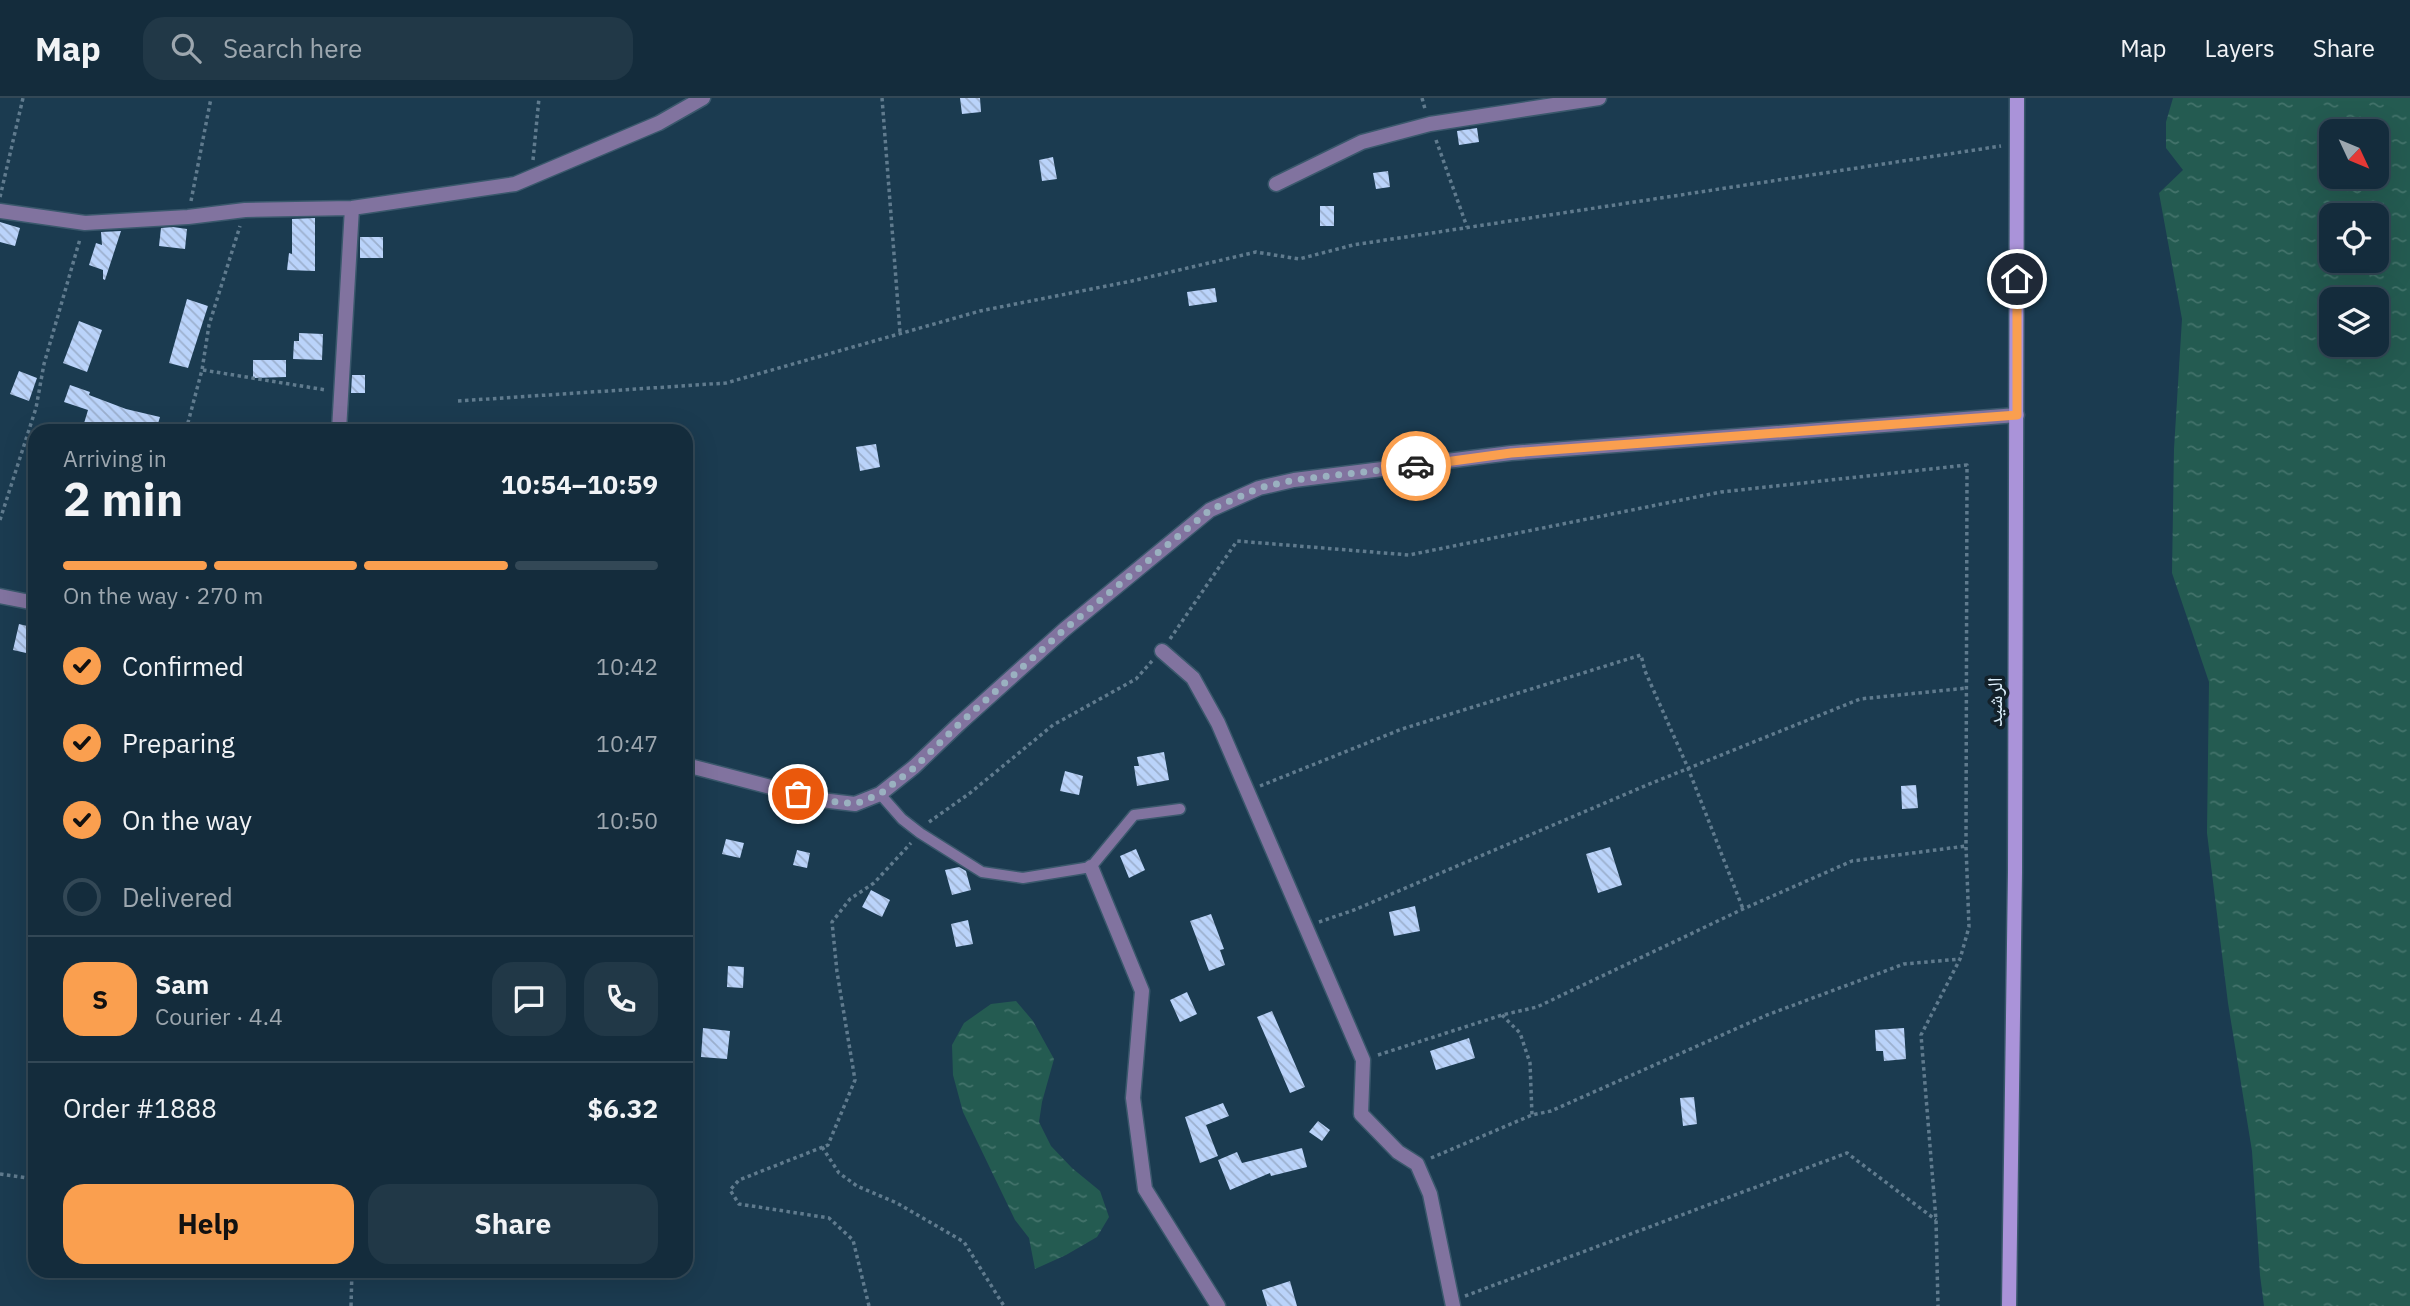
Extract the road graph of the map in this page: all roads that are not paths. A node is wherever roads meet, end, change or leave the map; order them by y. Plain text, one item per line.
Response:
1 (703, 98) edge
2 (1598, 98) edge
3 (2017, 98) edge
4 (1276, 184) dead end
5 (352, 208) junction
6 (0, 211) edge
7 (2017, 415) junction
8 (340, 424) edge
9 (0, 596) edge
10 (28, 602) edge
11 (1162, 651) road end
12 (693, 767) edge
13 (880, 794) junction
14 (1180, 810) dead end
15 (1091, 867) junction
16 (1453, 1303) edge
17 (1218, 1306) edge
18 (2010, 1306) edge

1 - 5 street
2 - 4 street
3 - 7 main road, الرشيد
5 - 6 street
5 - 8 street
7 - 13 street
7 - 18 main road, الرشيد
9 - 10 street
11 - 16 street
12 - 13 street
13 - 15 lane
14 - 15 lane
15 - 17 street

